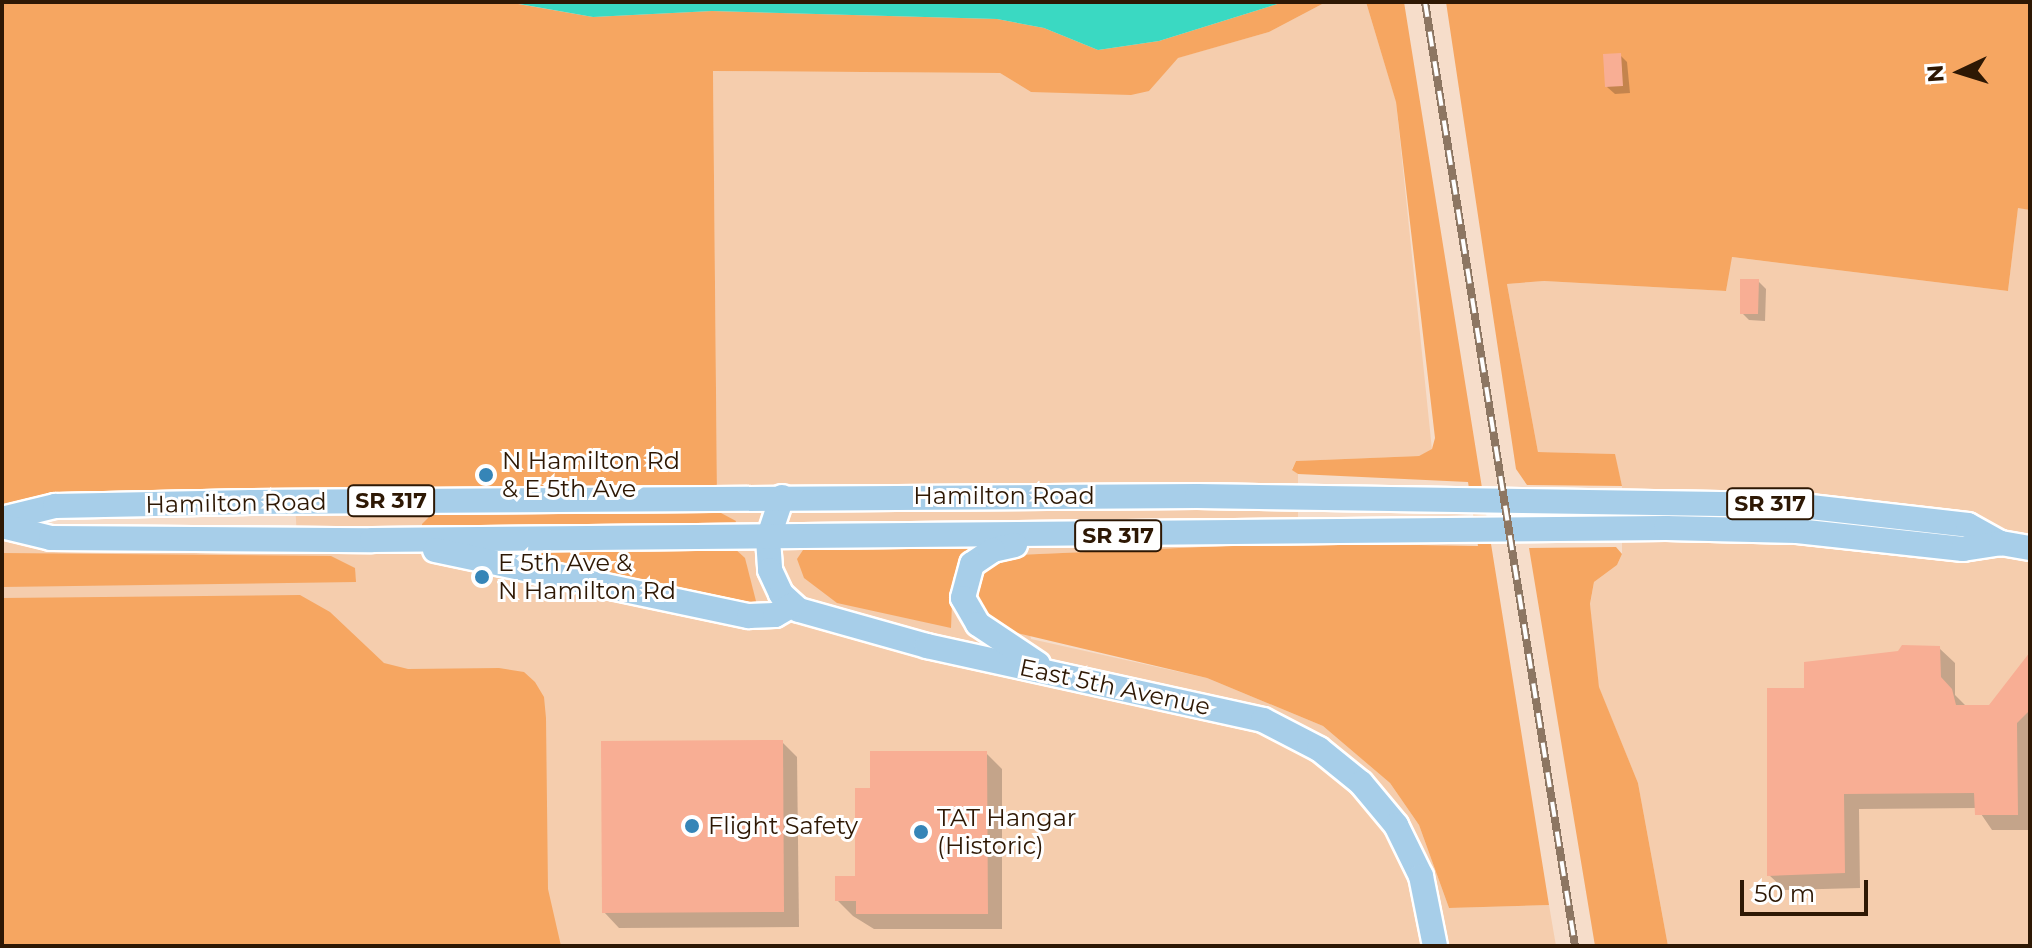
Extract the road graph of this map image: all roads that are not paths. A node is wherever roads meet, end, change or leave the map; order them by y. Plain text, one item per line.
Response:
1 (782, 497) junction
2 (2, 519) edge
3 (2, 526) edge
4 (1064, 538) junction
5 (768, 539) junction
6 (386, 540) junction
7 (2001, 543) junction
8 (2030, 548) edge
9 (792, 605) junction
10 (1050, 672) junction
11 (1435, 946) edge

1 - 2 main road, Hamilton Road / SR 317
1 - 5 main road
1 - 7 main road, Hamilton Road / SR 317
3 - 6 main road, Hamilton Road / SR 317
4 - 5 main road, Hamilton Road / SR 317
4 - 7 main road, Hamilton Road / SR 317
4 - 10 main road
5 - 6 main road, Hamilton Road / SR 317
5 - 9 main road
6 - 9 main road
7 - 8 main road, Hamilton Road / SR 317
9 - 10 main road, East 5th Avenue
10 - 11 main road, East 5th Avenue

